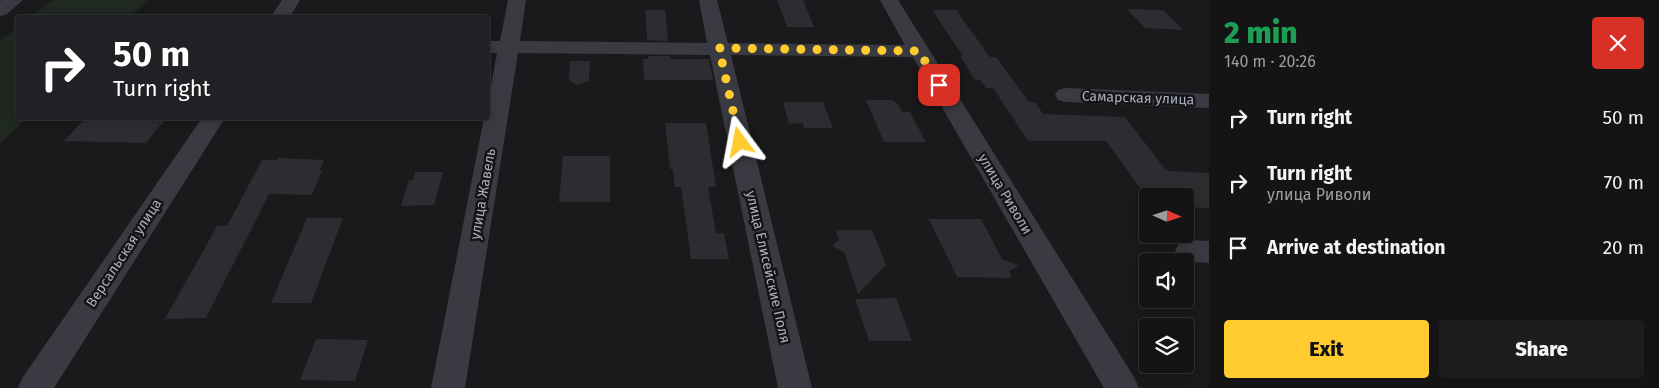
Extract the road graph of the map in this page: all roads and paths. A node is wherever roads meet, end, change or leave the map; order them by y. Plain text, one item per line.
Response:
1 (14, 0) edge
2 (291, 0) edge
3 (517, 0) edge
4 (708, 0) edge
5 (889, 0) edge
6 (0, 10) edge
7 (281, 15) edge
8 (498, 46) edge
9 (719, 48) junction
10 (919, 51) junction
11 (1066, 96) dead end
12 (490, 101) edge
13 (1209, 101) edge
14 (212, 120) edge
15 (487, 120) edge
16 (35, 388) edge
17 (448, 388) edge
18 (795, 388) edge
19 (1122, 388) edge

1 - 6 street
2 - 7 street
3 - 8 street, улица Жавель
4 - 9 street, улица Елисейские Поля
5 - 10 street, улица Риволи
8 - 9 street
8 - 12 street, улица Жавель
9 - 10 street
9 - 18 street, улица Елисейские Поля
10 - 19 street, улица Риволи
11 - 13 street, Самарская улица
14 - 16 street, Версальская улица
15 - 17 street, улица Жавель

